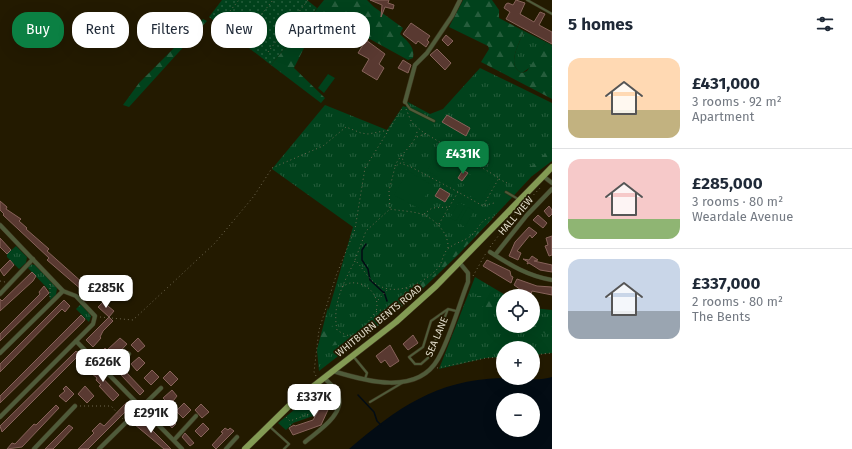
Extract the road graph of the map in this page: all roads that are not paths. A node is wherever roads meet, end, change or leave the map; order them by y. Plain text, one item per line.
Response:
1 (460, 0) edge
2 (527, 0) edge
3 (552, 14) edge
4 (405, 102) joint
5 (434, 121) dead end
6 (552, 167) edge
7 (545, 178) junction
8 (552, 183) edge
9 (552, 189) edge
10 (506, 192) dead end
11 (520, 200) junction
12 (0, 225) edge
13 (490, 252) dead end
14 (495, 255) junction
15 (33, 259) junction
16 (459, 262) junction
17 (552, 280) edge
18 (63, 291) junction
19 (0, 294) edge
20 (448, 309) junction
21 (456, 311) junction
22 (76, 341) junction
23 (0, 353) edge
24 (129, 354) dead end
25 (353, 355) junction
26 (334, 371) junction
27 (108, 374) junction
28 (322, 379) junction
29 (365, 380) junction
30 (405, 382) junction
31 (161, 388) dead end
32 (370, 402) dead end
33 (76, 406) road end
34 (141, 407) junction
35 (196, 416) dead end
36 (0, 417) edge
37 (268, 425) junction
38 (237, 437) dead end
39 (174, 440) junction
40 (305, 442) dead end
41 (34, 449) edge
42 (99, 449) edge
43 (182, 449) edge
44 (226, 449) edge
45 (245, 449) edge
46 (284, 449) edge

1 - 4 street
2 - 3 lane
4 - 5 lane
6 - 7 main road, WHITBURN BENTS ROAD
7 - 8 street
7 - 11 main road, WHITBURN BENTS ROAD
9 - 14 street, HALL VIEW
10 - 11 lane
11 - 16 main road, WHITBURN BENTS ROAD
12 - 15 street
13 - 14 street
14 - 17 street
15 - 18 street
15 - 19 street
16 - 21 street, SEA LANE
16 - 25 main road, WHITBURN BENTS ROAD
18 - 22 street
18 - 23 street
20 - 20 lane
20 - 21 lane
21 - 30 street, SEA LANE
22 - 27 street
22 - 36 street
24 - 27 street
25 - 26 main road, WHITBURN BENTS ROAD
25 - 29 lane
26 - 28 main road, WHITBURN BENTS ROAD
26 - 29 street, SEA LANE
27 - 34 street
28 - 37 main road, WHITBURN BENTS ROAD
28 - 40 street
29 - 30 street, SEA LANE
30 - 32 lane
31 - 34 street
33 - 41 street
34 - 39 street
34 - 42 street
35 - 39 street
37 - 45 main road, WHITBURN BENTS ROAD
37 - 46 lane
38 - 44 street
39 - 43 street

